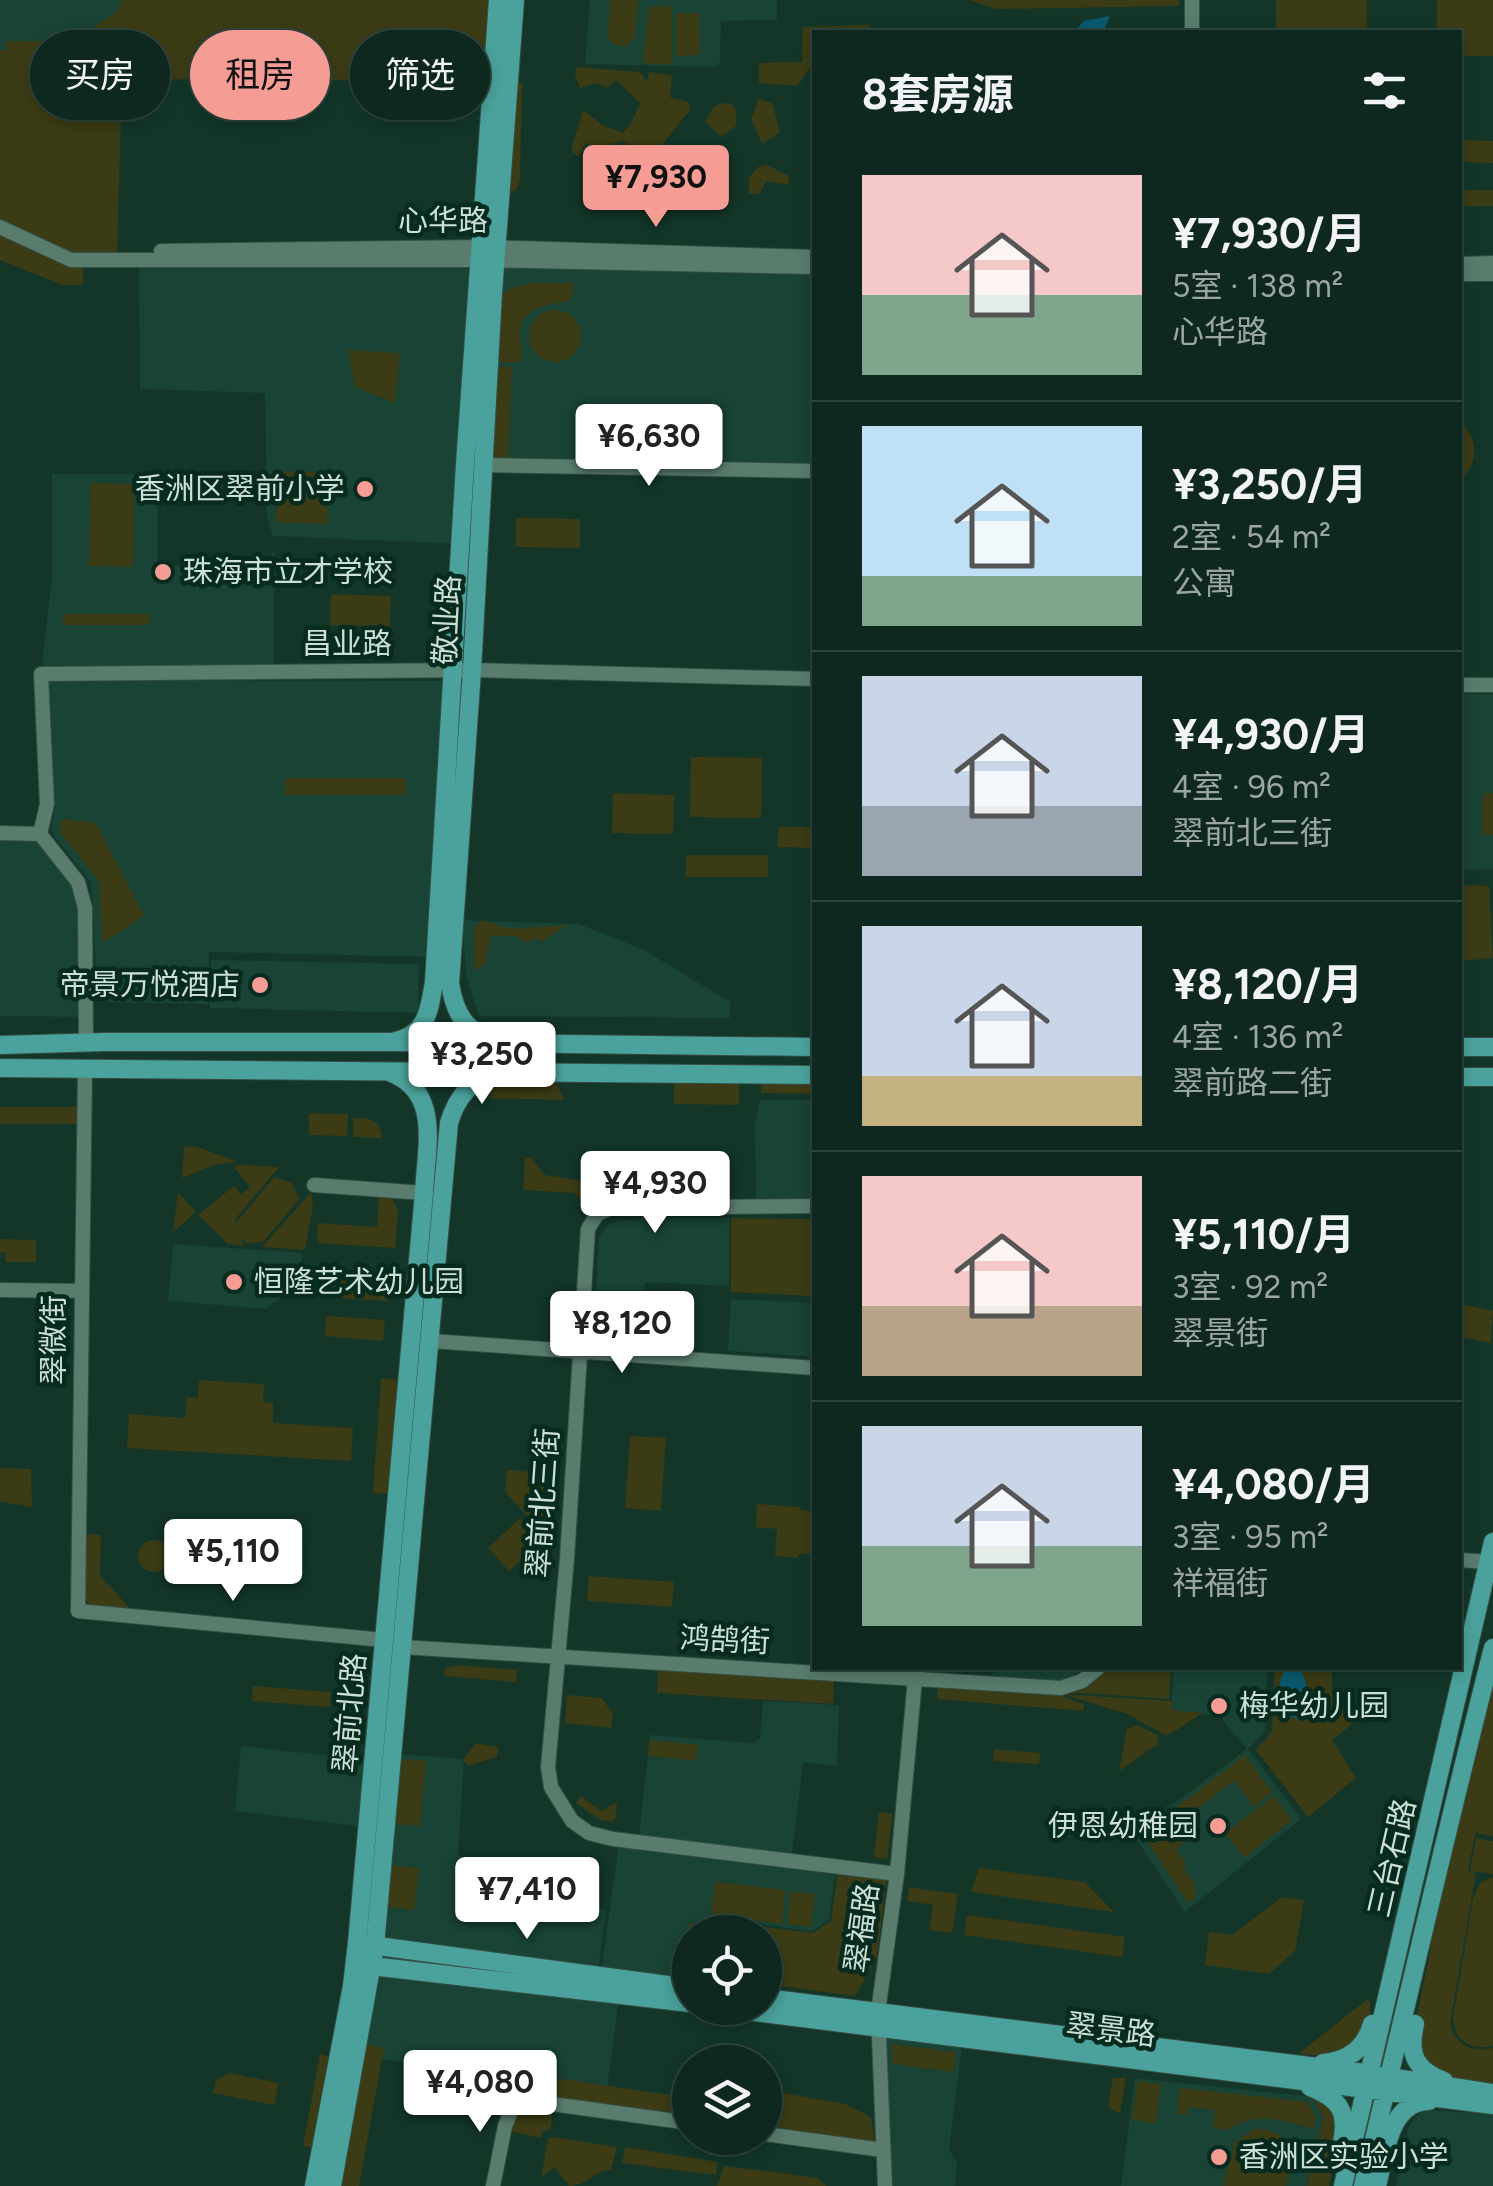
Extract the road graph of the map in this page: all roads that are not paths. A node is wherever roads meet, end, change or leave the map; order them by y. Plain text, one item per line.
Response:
1 (498, 0) edge
2 (515, 0) edge
3 (1192, 0) edge
4 (1192, 30) edge
5 (0, 227) edge
6 (488, 254) junction
7 (643, 257) junction
8 (812, 257) edge
9 (1493, 263) edge
10 (1462, 264) edge
11 (812, 267) edge
12 (1462, 274) edge
13 (1493, 274) edge
14 (483, 465) junction
15 (812, 470) edge
16 (472, 670) junction
17 (452, 671) junction
18 (812, 679) edge
19 (1462, 685) edge
20 (1493, 685) edge
21 (0, 833) edge
22 (40, 834) junction
23 (442, 983) junction
24 (392, 1042) junction
25 (86, 1043) junction
26 (501, 1044) junction
27 (0, 1046) edge
28 (812, 1047) edge
29 (1462, 1048) edge
30 (1493, 1048) edge
31 (0, 1068) edge
32 (85, 1069) junction
33 (389, 1072) junction
34 (500, 1073) junction
35 (812, 1075) edge
36 (1462, 1077) edge
37 (1493, 1077) edge
38 (314, 1186) dead end
39 (424, 1193) junction
40 (812, 1206) edge
41 (812, 1215) edge
42 (0, 1290) edge
43 (82, 1291) junction
44 (432, 1341) junction
45 (581, 1352) junction
46 (812, 1368) edge
47 (1493, 1542) edge
48 (1462, 1560) edge
49 (1488, 1562) junction
50 (78, 1611) joint
51 (393, 1643) junction
52 (1493, 1648) edge
53 (560, 1659) junction
54 (812, 1668) edge
55 (861, 1670) edge
56 (1096, 1670) edge
57 (916, 1672) edge
58 (896, 1874) junction
59 (1416, 1875) junction
60 (1430, 1904) junction
61 (366, 1944) junction
62 (364, 1965) junction
63 (672, 1986) edge
64 (672, 2001) edge
65 (782, 2001) edge
66 (782, 2013) edge
67 (878, 2020) junction
68 (1300, 2073) junction
69 (1367, 2082) junction
70 (1388, 2085) junction
71 (1493, 2093) edge
72 (1454, 2101) junction
73 (1493, 2106) edge
74 (672, 2121) edge
75 (782, 2136) edge
76 (882, 2150) junction
77 (314, 2186) edge
78 (332, 2186) edge
79 (493, 2186) edge
80 (885, 2186) edge
81 (1336, 2186) edge
82 (1343, 2186) edge
83 (1363, 2186) edge
84 (1378, 2186) edge

1 - 6 main road, 敬业路
2 - 6 main road, 敬业路
3 - 4 street
5 - 6 street, 心华路
6 - 7 street, 心华路
6 - 14 main road, 敬业路
6 - 17 main road, 敬业路
7 - 8 street, 心华路
7 - 11 street, 心华路
9 - 10 street
12 - 13 street
14 - 15 street
14 - 16 main road, 敬业路
16 - 17 street, 昌业路
16 - 18 street, 昌业路
16 - 23 main road, 敬业路
17 - 22 street, 昌业路
17 - 23 main road, 敬业路
19 - 20 street
21 - 22 street
22 - 25 street
23 - 24 main road
23 - 26 main road
24 - 25 main road
24 - 26 main road
25 - 27 main road
26 - 28 main road
29 - 30 main road
31 - 32 main road
32 - 33 main road
32 - 43 street, 翠微街
33 - 34 main road
33 - 39 main road, 翠前北路
34 - 35 main road
34 - 44 main road, 翠前北路
36 - 37 main road
38 - 39 street
39 - 51 main road, 翠前北路
40 - 45 street, 翠前北三街
41 - 45 street, 翠前北三街
42 - 43 street
43 - 50 street, 翠微街
44 - 45 street
44 - 51 main road, 翠前北路
45 - 46 street
45 - 53 street, 翠前北三街
47 - 49 main road, 三台石路
48 - 49 street
49 - 59 main road, 三台石路
50 - 51 street, 鸿鹄街
51 - 53 street, 鸿鹄街
51 - 61 main road, 翠前北路
52 - 60 main road, 三台石路
53 - 54 street, 鸿鹄街
53 - 58 street, 翠前北三街
55 - 57 street, 鸿鹄街
56 - 57 street, 鸿鹄街
57 - 58 street, 翠福路
58 - 67 street, 翠福路
59 - 68 main road
59 - 69 main road, 三台石路
60 - 70 main road, 三台石路
60 - 71 main road
61 - 62 main road, 翠前北路
61 - 63 main road
62 - 64 main road
62 - 77 main road, 翠前北路
62 - 78 main road, 翠前北路
65 - 67 main road, 翠景路
66 - 67 main road, 翠景路
67 - 68 main road, 翠景路
67 - 76 street, 翠福路
68 - 69 main road, 翠景路
68 - 81 main road
69 - 70 main road, 翠景路
69 - 82 main road, 三台石路
70 - 71 main road, 翠景路
70 - 72 main road, 翠景路
70 - 83 main road, 三台石路
72 - 73 main road, 翠景路
72 - 84 main road
74 - 79 street
75 - 76 street
76 - 80 street, 翠福路

